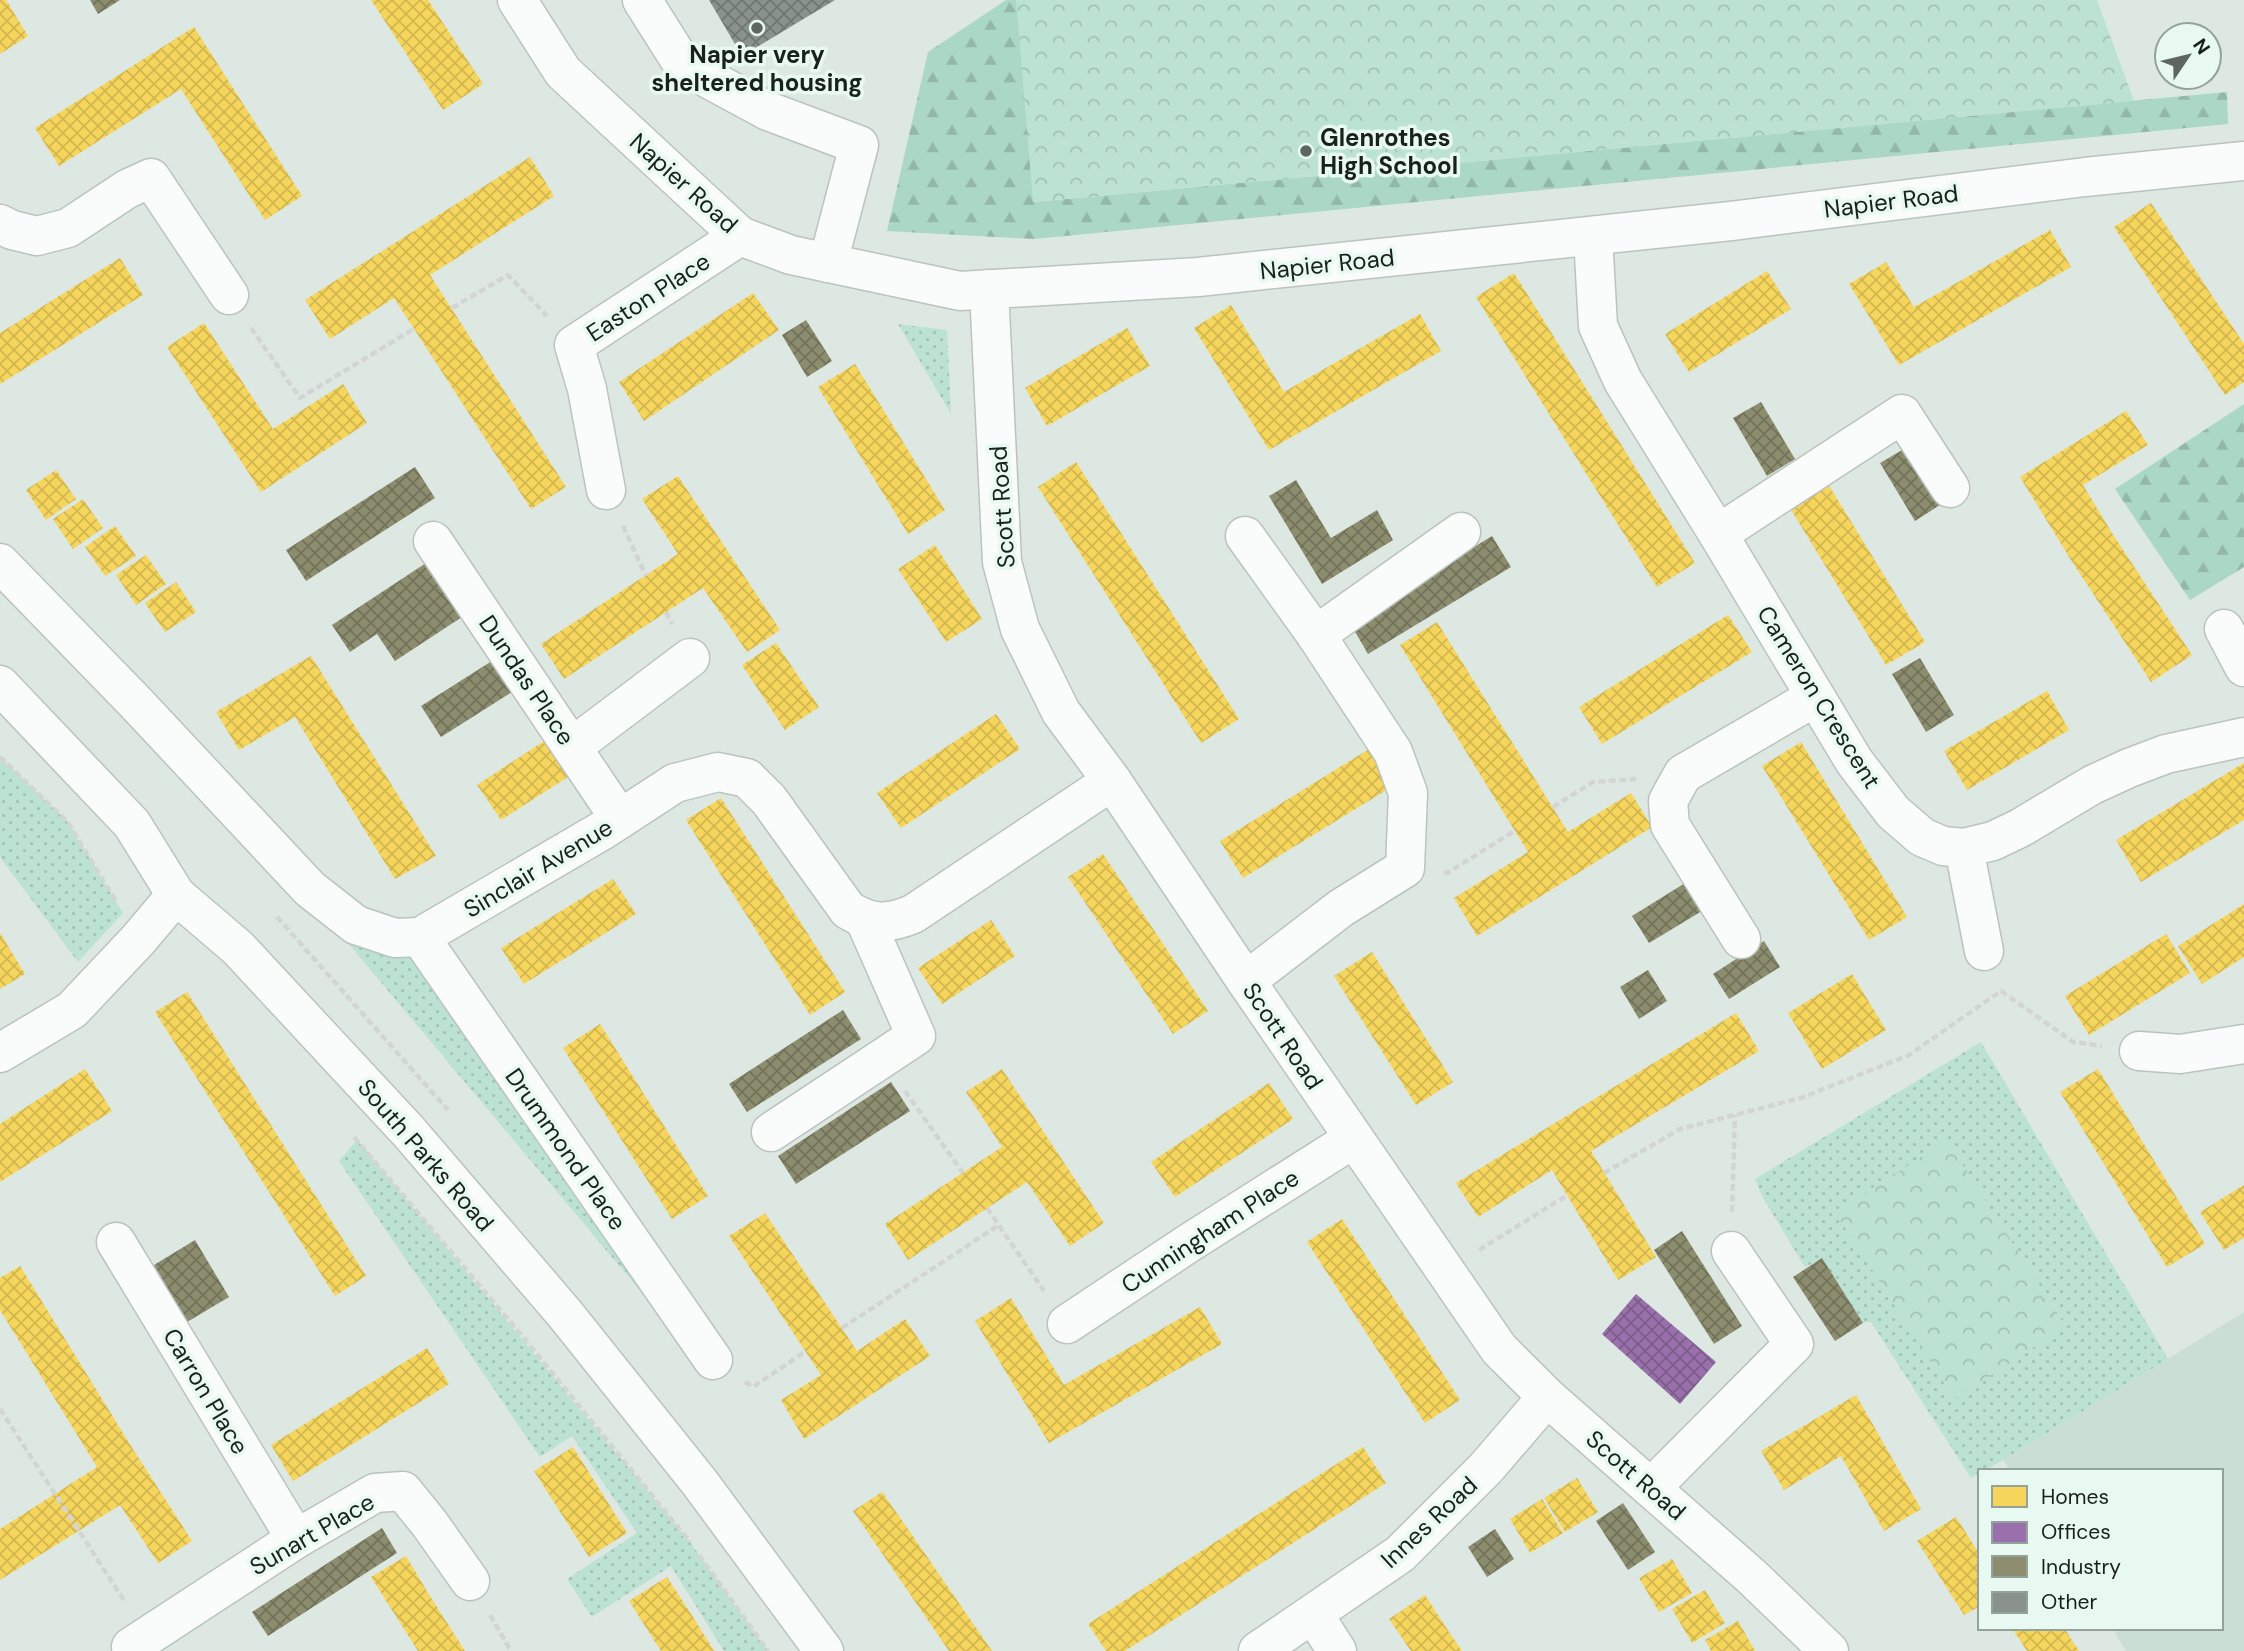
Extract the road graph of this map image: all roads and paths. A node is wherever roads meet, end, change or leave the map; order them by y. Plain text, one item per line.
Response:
1 (517, 0) edge
2 (642, 0) edge
3 (2244, 162) edge
4 (0, 224) edge
5 (740, 236) junction
6 (1593, 236) junction
7 (828, 263) junction
8 (989, 289) junction
9 (229, 295) joint
10 (452, 308) dead end
11 (415, 328) dead end
12 (574, 345) junction
13 (1950, 488) dead end
14 (606, 490) joint
15 (1461, 532) dead end
16 (1718, 534) junction
17 (1245, 536) dead end
18 (433, 541) dead end
19 (0, 563) edge
20 (646, 576) dead end
21 (2224, 629) dead end
22 (1316, 635) junction
23 (691, 659) dead end
24 (2244, 667) edge
25 (0, 685) edge
26 (1815, 697) junction
27 (2244, 737) edge
28 (572, 747) junction
29 (0, 757) edge
30 (1683, 775) junction
31 (1112, 781) junction
32 (1553, 807) dead end
33 (620, 819) junction
34 (1513, 832) dead end
35 (1964, 848) junction
36 (1405, 868) junction
37 (176, 895) junction
38 (865, 920) junction
39 (420, 937) junction
40 (1741, 939) dead end
41 (138, 940) junction
42 (1984, 951) dead end
43 (1246, 981) junction
44 (2244, 1044) edge
45 (2139, 1051) joint
46 (0, 1053) edge
47 (882, 1059) junction
48 (1735, 1115) junction
49 (348, 1129) dead end
50 (771, 1132) dead end
51 (1353, 1139) junction
52 (1605, 1172) dead end
53 (962, 1173) dead end
54 (1566, 1196) dead end
55 (987, 1208) dead end
56 (999, 1225) junction
57 (116, 1242) dead end
58 (1731, 1251) joint
59 (1445, 1271) junction
60 (1066, 1324) joint
61 (842, 1328) dead end
62 (806, 1351) dead end
63 (713, 1360) joint
64 (1547, 1397) junction
65 (0, 1409) edge
66 (1651, 1488) junction
67 (296, 1539) junction
68 (690, 1542) dead end
69 (698, 1553) dead end
70 (470, 1581) dead end
71 (1314, 1615) junction
72 (134, 1646) edge
73 (768, 1651) edge
74 (824, 1651) edge
75 (1258, 1651) edge
76 (1338, 1651) edge
77 (1829, 1651) edge

1 - 5 street, Napier Road
2 - 7 street
3 - 6 street, Napier Road
4 - 9 street
5 - 7 street, Napier Road
5 - 12 street, Easton Place
6 - 8 street, Napier Road
6 - 16 street, Cameron Crescent
7 - 8 street, Napier Road
8 - 31 street, Scott Road
9 - 11 path
10 - 12 path
12 - 14 street, Easton Place
13 - 16 street
14 - 20 path
15 - 22 street
16 - 26 street, Cameron Crescent
17 - 22 street
18 - 28 street, Dundas Place
19 - 39 street
21 - 24 street
22 - 36 street
23 - 28 street
25 - 37 street, South Parks Road
26 - 30 street
26 - 35 street, Cameron Crescent
27 - 35 street, Cameron Crescent
28 - 33 street, Dundas Place
29 - 41 path
30 - 32 path
30 - 40 street
31 - 38 street
31 - 43 street, Scott Road
33 - 38 street, Sinclair Avenue
33 - 39 street, Sinclair Avenue
34 - 36 path
35 - 42 street
36 - 43 street
37 - 41 street
37 - 74 street, South Parks Road
38 - 47 street
39 - 63 street, Drummond Place
41 - 46 street
43 - 51 street, Scott Road
44 - 45 street
45 - 48 path
47 - 50 street
47 - 53 path
48 - 52 path
48 - 58 path
49 - 68 path
51 - 59 street, Scott Road
51 - 60 street, Cunningham Place
54 - 59 path
55 - 56 path
56 - 60 path
56 - 61 path
57 - 67 street, Carron Place
58 - 66 street
59 - 64 street, Scott Road
62 - 63 path
64 - 66 street, Scott Road
64 - 71 street, Innes Road
65 - 72 path
66 - 77 street, Scott Road
67 - 70 street, Sunart Place
67 - 72 street, Sunart Place
69 - 73 path
71 - 75 street, Innes Road
71 - 76 street

